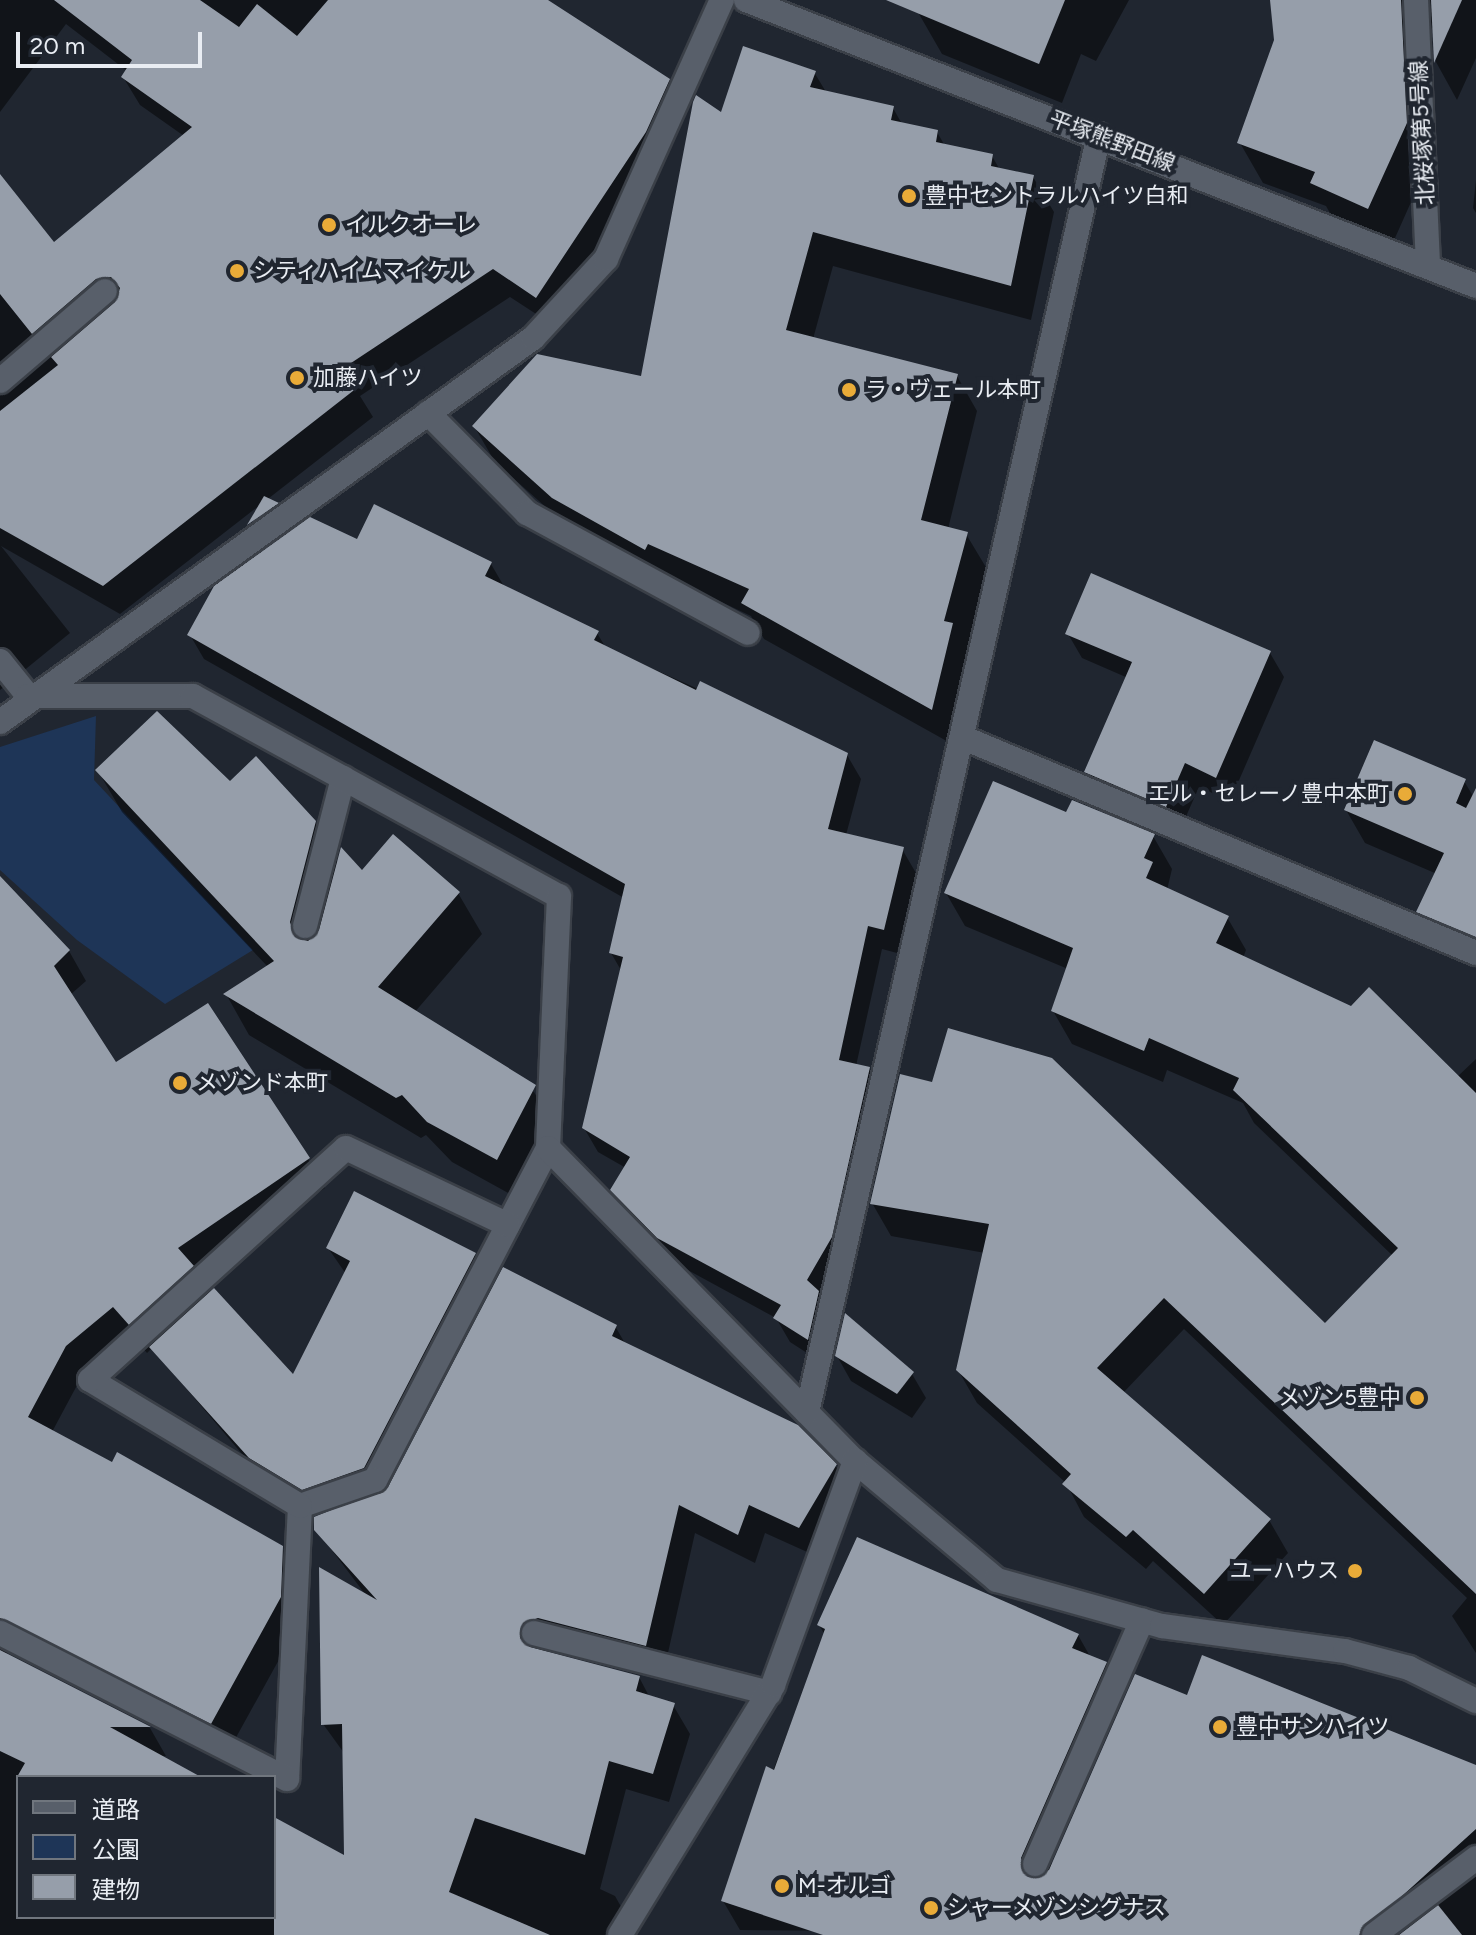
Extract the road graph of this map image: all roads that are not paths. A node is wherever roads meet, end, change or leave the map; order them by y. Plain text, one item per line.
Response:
1 (722, 0) edge
2 (746, 0) edge
3 (1416, 0) edge
4 (1099, 135) junction
5 (1428, 267) junction
6 (1476, 286) edge
7 (105, 291) dead end
8 (0, 381) edge
9 (428, 413) junction
10 (748, 633) dead end
11 (0, 661) edge
12 (28, 696) junction
13 (0, 722) edge
14 (964, 738) junction
15 (343, 778) junction
16 (305, 926) dead end
17 (1476, 953) edge
18 (548, 1148) junction
19 (508, 1225) junction
20 (807, 1412) junction
21 (855, 1461) junction
22 (300, 1506) junction
23 (1142, 1620) junction
24 (0, 1633) edge
25 (534, 1633) dead end
26 (769, 1693) junction
27 (1476, 1701) edge
28 (1476, 1858) edge
29 (1035, 1864) dead end
30 (620, 1935) edge
31 (1374, 1935) edge

1 - 9 street
2 - 4 street, 平塚熊野田線
3 - 5 street, 北桜塚第5号線
4 - 5 street, 平塚熊野田線
4 - 14 street
5 - 6 street, 平塚熊野田線
7 - 8 street
9 - 10 street
9 - 12 street
11 - 12 street
12 - 13 street
12 - 15 street
14 - 17 street
14 - 20 street
15 - 16 street
15 - 18 street
18 - 19 street
18 - 20 street
19 - 22 street
19 - 22 street
20 - 21 street
21 - 23 street
21 - 26 street
22 - 24 street
23 - 27 street
23 - 29 street
25 - 26 street
26 - 30 street
28 - 31 street

